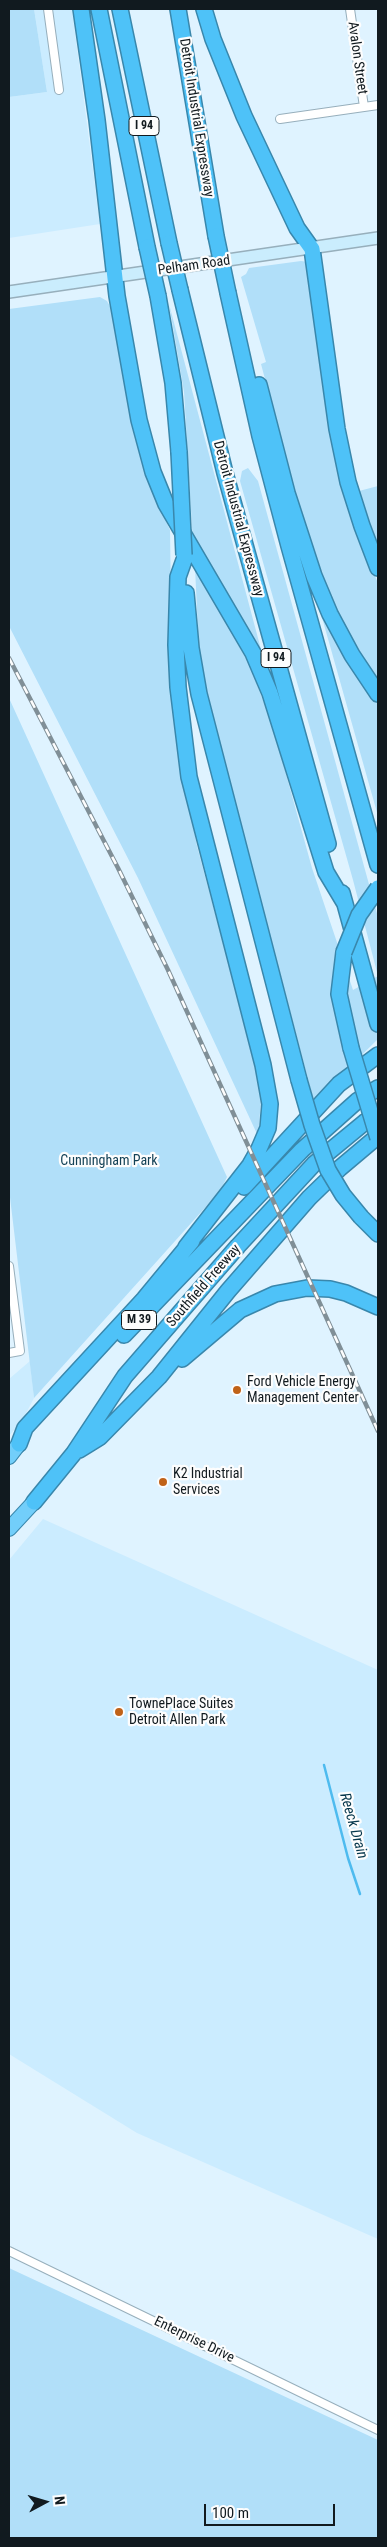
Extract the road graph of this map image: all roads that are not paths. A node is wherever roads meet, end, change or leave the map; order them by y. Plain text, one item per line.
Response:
1 (48, 9) edge
2 (80, 9) edge
3 (99, 9) edge
4 (120, 9) edge
5 (178, 9) edge
6 (204, 9) edge
7 (350, 9) edge
8 (59, 90) dead end
9 (378, 105) edge
10 (364, 107) junction
11 (280, 119) dead end
12 (378, 238) edge
13 (312, 249) junction
14 (116, 277) junction
15 (9, 292) edge
16 (231, 308) junction
17 (184, 557) junction
18 (378, 568) edge
19 (378, 694) edge
20 (378, 865) edge
21 (378, 888) edge
22 (344, 902) junction
23 (378, 1024) edge
24 (378, 1055) edge
25 (378, 1076) edge
26 (378, 1088) edge
27 (357, 1101) junction
28 (378, 1114) edge
29 (376, 1139) edge
30 (378, 1234) edge
31 (186, 1247) junction
32 (9, 1266) edge
33 (378, 1308) edge
34 (9, 1353) edge
35 (160, 1377) junction
36 (19, 1444) junction
37 (74, 1453) junction
38 (9, 1456) edge
39 (34, 1502) joint
40 (9, 1529) edge
41 (9, 2251) edge
42 (378, 2430) edge

1 - 8 street
2 - 14 highway
3 - 17 highway, bridge
4 - 22 highway, Detroit Industrial Expressway / I 94, bridge
5 - 16 highway, Detroit Industrial Expressway, bridge
6 - 13 highway
7 - 10 street, Avalon Street
9 - 10 street
10 - 11 street
12 - 13 main road, Pelham Road
13 - 14 main road, Pelham Road
13 - 18 highway
14 - 15 main road, Pelham Road
14 - 22 highway
16 - 19 highway
16 - 20 highway, Detroit Industrial Expressway
17 - 30 highway, bridge
17 - 31 highway
21 - 29 highway, bridge
22 - 23 highway, Detroit Industrial Expressway / I 94
24 - 31 highway
25 - 27 highway
26 - 27 highway, Southfield Freeway / M 39
27 - 36 highway, Southfield Freeway / M 39
28 - 37 highway, Southfield Freeway / M 39
29 - 35 highway
31 - 36 highway
32 - 34 street
33 - 35 highway
35 - 37 highway
36 - 38 highway, M 39
37 - 39 highway, Southfield Freeway / M 39
39 - 40 highway, M 39
41 - 42 street, Enterprise Drive

